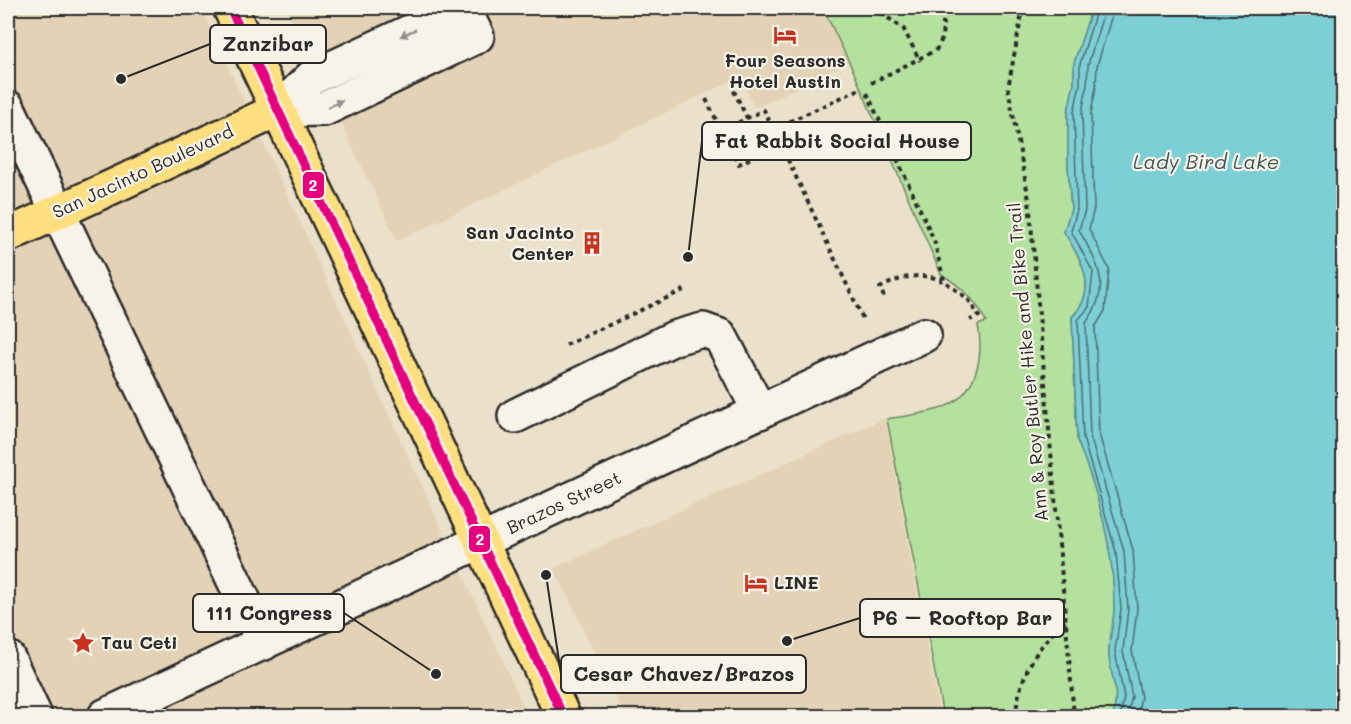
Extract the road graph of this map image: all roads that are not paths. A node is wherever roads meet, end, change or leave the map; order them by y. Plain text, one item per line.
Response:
1 (230, 8) edge
2 (467, 17) edge
3 (8, 108) edge
4 (278, 110) junction
5 (57, 212) junction
6 (8, 235) edge
7 (924, 335) dead end
8 (760, 412) junction
9 (515, 416) dead end
10 (481, 542) junction
11 (264, 643) junction
12 (8, 658) edge
13 (35, 717) edge
14 (105, 717) edge
15 (563, 717) edge

1 - 4 main road
2 - 4 street, San Jacinto Boulevard
3 - 5 street
4 - 5 main road, San Jacinto Boulevard
4 - 10 main road
5 - 6 main road, San Jacinto Boulevard
5 - 11 street
7 - 8 street, Brazos Street
8 - 9 street
8 - 10 street, Brazos Street
10 - 11 street, Brazos Street
10 - 15 main road
11 - 14 street, Brazos Street
12 - 13 street

